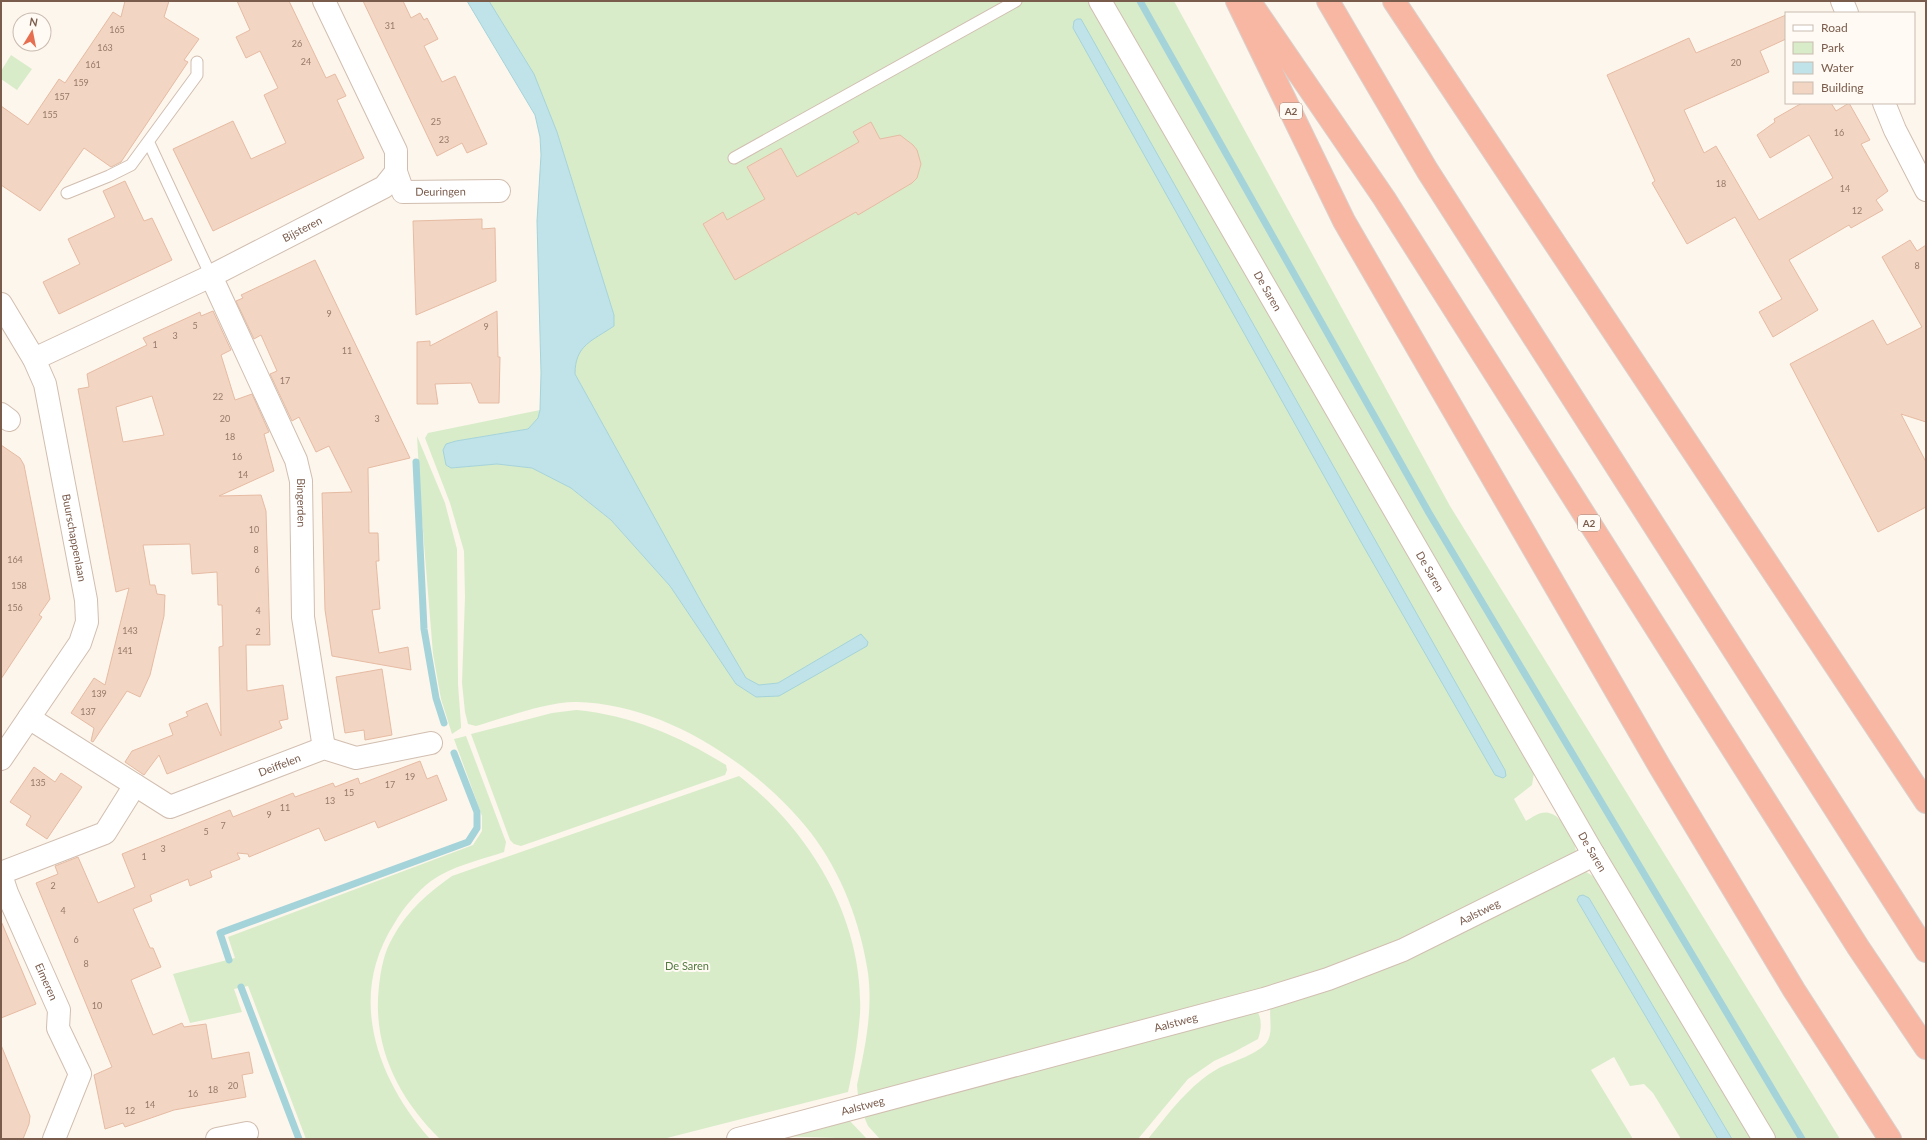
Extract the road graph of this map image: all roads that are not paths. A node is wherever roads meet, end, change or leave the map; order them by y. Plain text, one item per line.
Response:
1 (324, 1) edge
2 (1016, 1) edge
3 (1100, 1) edge
4 (1237, 1) edge
5 (1249, 1) edge
6 (1328, 1) edge
7 (1394, 1) edge
8 (1842, 1) edge
9 (1847, 12) edge
10 (196, 62) dead end
11 (1884, 104) edge
12 (149, 143) junction
13 (734, 158) dead end
14 (396, 172) junction
15 (499, 190) dead end
16 (1926, 190) edge
17 (67, 193) dead end
18 (211, 276) junction
19 (1, 304) edge
20 (34, 359) junction
21 (29, 718) junction
22 (431, 743) dead end
23 (324, 748) junction
24 (1, 759) edge
25 (135, 785) junction
26 (1926, 802) edge
27 (1594, 855) junction
28 (3, 884) edge
29 (1926, 951) edge
30 (1926, 1048) edge
31 (247, 1134) dead end
32 (54, 1139) edge
33 (217, 1139) edge
34 (738, 1139) edge
35 (1764, 1139) edge
36 (1890, 1139) edge

1 - 14 street
2 - 13 lane
3 - 27 street, De Saren
4 - 36 highway, A2
5 - 30 highway, A2
6 - 29 highway
7 - 26 highway
8 - 9 street
10 - 12 lane
11 - 16 street
12 - 17 lane
12 - 18 lane
14 - 15 street, Deuringen
14 - 18 street, Bijsteren
18 - 20 street, Bijsteren
18 - 23 street, Bingerden
19 - 20 street, Buurschappenlaan
20 - 21 street, Buurschappenlaan
21 - 24 street, Buurschappenlaan
21 - 25 street, Deiffelen
22 - 23 street
23 - 25 street, Deiffelen
25 - 28 street
27 - 34 street, Aalstweg
27 - 35 street, De Saren
28 - 32 street, Eimeren
31 - 33 street

